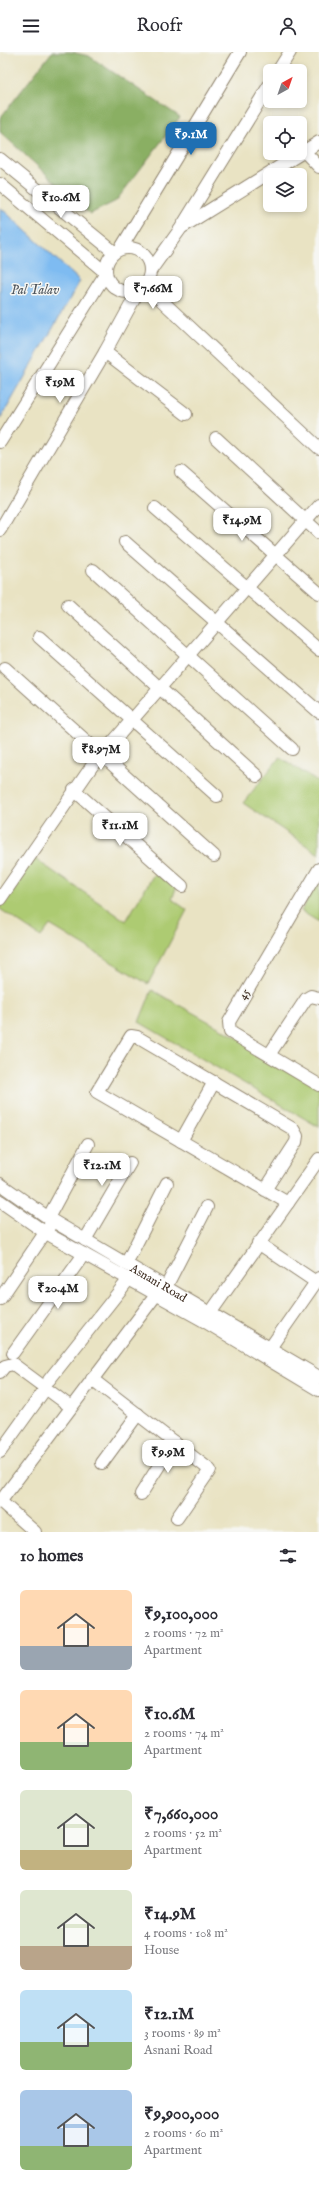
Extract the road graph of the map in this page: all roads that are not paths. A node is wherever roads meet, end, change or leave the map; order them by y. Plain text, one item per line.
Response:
1 (240, 52) edge
2 (290, 52) edge
3 (282, 64) edge
4 (263, 95) edge
5 (319, 142) edge
6 (307, 150) edge
7 (307, 155) edge
8 (0, 159) edge
9 (291, 160) edge
10 (319, 167) edge
11 (0, 184) edge
12 (181, 228) junction
13 (118, 250) junction
14 (151, 270) junction
15 (106, 273) junction
16 (142, 287) junction
17 (105, 352) junction
18 (186, 414) dead end
19 (216, 438) dead end
20 (0, 442) edge
21 (319, 448) edge
22 (181, 472) dead end
23 (319, 505) edge
24 (155, 508) dead end
25 (305, 521) junction
26 (0, 530) edge
27 (319, 534) edge
28 (125, 542) dead end
29 (275, 555) junction
30 (93, 570) dead end
31 (248, 587) junction
32 (319, 593) edge
33 (68, 605) dead end
34 (218, 622) junction
35 (39, 637) dead end
36 (319, 650) edge
37 (188, 656) junction
38 (5, 668) dead end
39 (160, 688) junction
40 (319, 712) edge
41 (133, 719) junction
42 (292, 749) dead end
43 (102, 755) junction
44 (257, 776) dead end
45 (74, 790) junction
46 (217, 796) dead end
47 (214, 856) dead end
48 (319, 869) edge
49 (182, 886) dead end
50 (0, 899) edge
51 (319, 998) edge
52 (269, 1055) junction
53 (214, 1082) junction
54 (319, 1085) edge
55 (181, 1141) junction
56 (88, 1144) dead end
57 (319, 1159) edge
58 (130, 1163) dead end
59 (167, 1183) dead end
60 (0, 1184) edge
61 (265, 1190) junction
62 (0, 1201) edge
63 (288, 1203) junction
64 (207, 1207) dead end
65 (51, 1220) junction
66 (46, 1233) junction
67 (84, 1240) junction
68 (258, 1243) junction
69 (84, 1254) junction
70 (126, 1264) junction
71 (129, 1279) junction
72 (317, 1280) edge
73 (166, 1287) junction
74 (156, 1295) junction
75 (0, 1299) edge
76 (207, 1317) junction
77 (270, 1348) junction
78 (13, 1353) dead end
79 (0, 1372) edge
80 (319, 1377) edge
81 (92, 1379) junction
82 (48, 1384) junction
83 (319, 1390) edge
84 (71, 1407) junction
85 (138, 1414) junction
86 (174, 1442) junction
87 (0, 1452) edge
88 (102, 1463) dead end
89 (140, 1494) dead end
90 (0, 1502) edge
91 (177, 1518) dead end
92 (35, 1532) edge

1 - 13 street
2 - 3 street
4 - 12 street
5 - 6 street
7 - 10 street
8 - 13 street
9 - 12 street
11 - 15 street
12 - 14 street
13 - 14 street
13 - 15 street
14 - 16 street
15 - 16 street
15 - 20 street
16 - 17 street
16 - 21 street
17 - 18 street
17 - 26 street
19 - 25 street
22 - 29 street
23 - 25 street
24 - 31 street
25 - 27 street
25 - 29 street
28 - 34 street
29 - 31 street
29 - 32 street
30 - 37 street
31 - 34 street
31 - 36 street
33 - 39 street
34 - 37 street
34 - 40 street
35 - 41 street
37 - 39 street
37 - 42 street
38 - 43 street
39 - 41 street
39 - 44 street
41 - 43 street
41 - 46 street
43 - 45 street
43 - 47 street
45 - 49 street
45 - 50 street
48 - 52 street, 45
51 - 52 street
52 - 54 street, 45
53 - 55 street
53 - 55 street
53 - 61 street
55 - 61 street
56 - 65 street
57 - 63 street
58 - 67 street
59 - 70 street
60 - 65 street, Asnani Road
61 - 63 street
62 - 66 street, Asnani Road
63 - 68 street
64 - 73 street
65 - 66 street
65 - 67 street, Asnani Road
66 - 69 street, Asnani Road
66 - 75 street
67 - 70 street, Asnani Road
68 - 72 street
68 - 76 street
69 - 71 street, Asnani Road
69 - 78 street
70 - 73 street, Asnani Road
71 - 74 street, Asnani Road
71 - 82 street
72 - 77 street
73 - 76 street, Asnani Road
74 - 76 street, Asnani Road
74 - 81 street
76 - 77 street, Asnani Road
76 - 83 street, Asnani Road
77 - 80 street, Asnani Road
79 - 82 street
81 - 84 street
81 - 85 street
82 - 84 street
82 - 87 street
84 - 90 street
85 - 86 street
85 - 88 street
86 - 89 street
86 - 91 street
90 - 92 street

